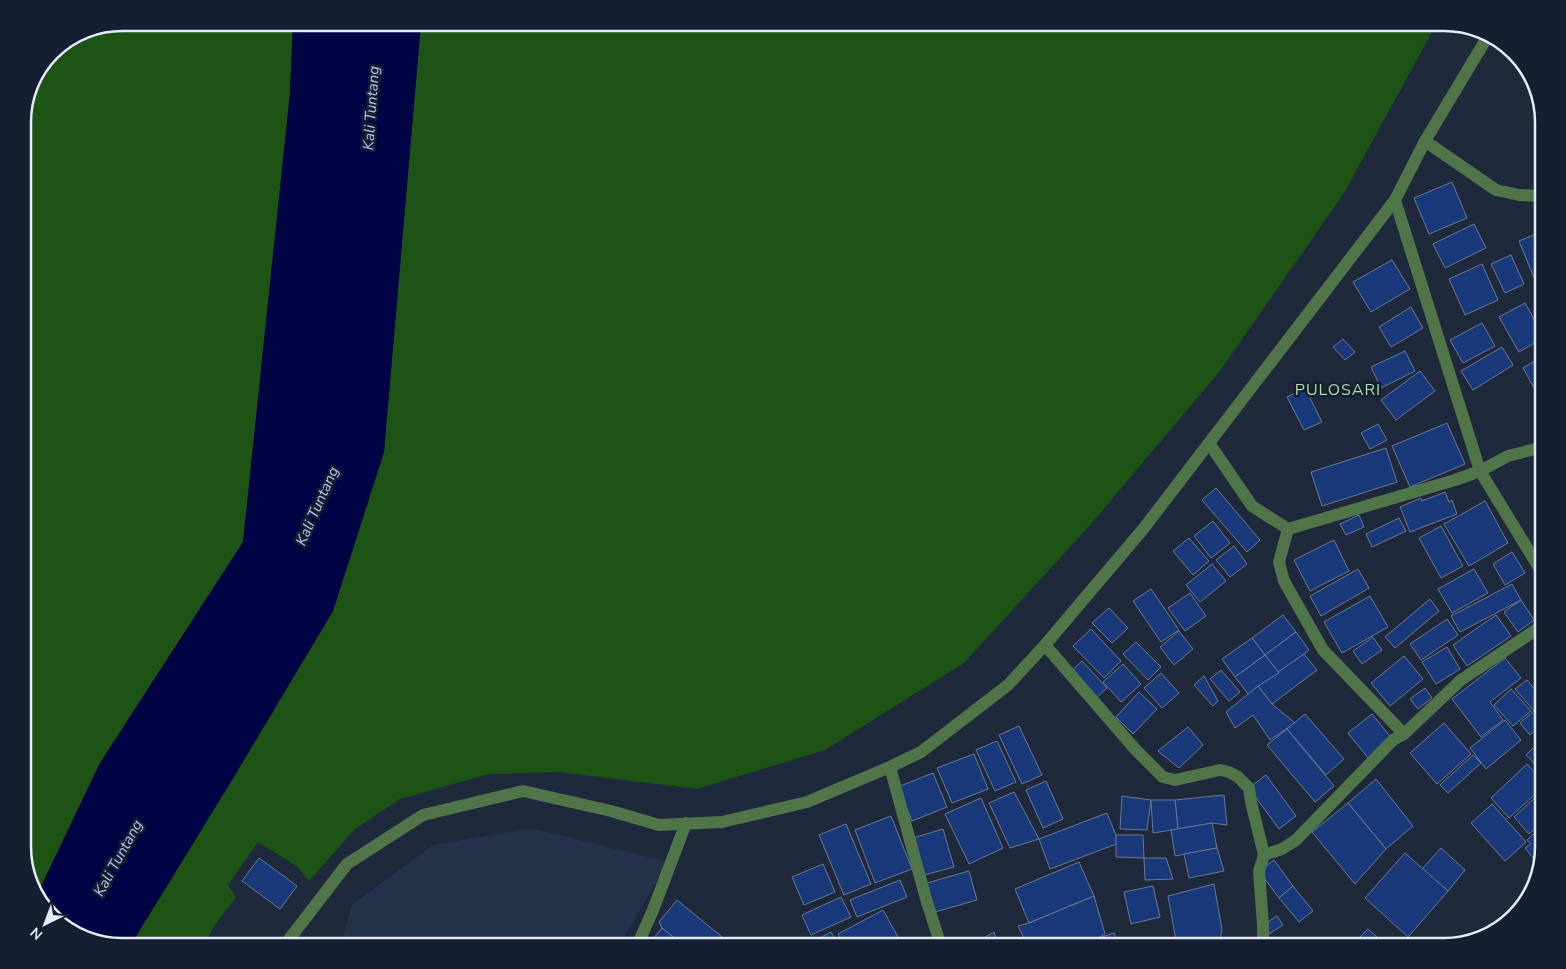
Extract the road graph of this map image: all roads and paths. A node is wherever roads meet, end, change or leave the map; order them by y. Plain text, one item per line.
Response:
1 (1485, 41) edge
2 (1425, 142) junction
3 (1535, 196) edge
4 (1395, 200) junction
5 (1210, 443) junction
6 (1535, 449) edge
7 (1480, 471) junction
8 (1288, 529) junction
9 (1535, 560) edge
10 (1535, 631) edge
11 (1045, 645) junction
12 (1404, 734) junction
13 (890, 767) junction
14 (686, 823) junction
15 (1264, 855) junction
16 (290, 938) edge
17 (641, 938) edge
18 (938, 938) edge
19 (1263, 938) edge

1 - 2 street
2 - 3 street
2 - 4 street
4 - 5 street
4 - 7 street
5 - 8 street
5 - 11 street
6 - 7 street
7 - 8 street
7 - 9 street
8 - 12 street
10 - 12 street
11 - 13 street
11 - 15 street
12 - 15 street
13 - 14 street
13 - 18 street
14 - 16 street
14 - 17 street
15 - 19 street

